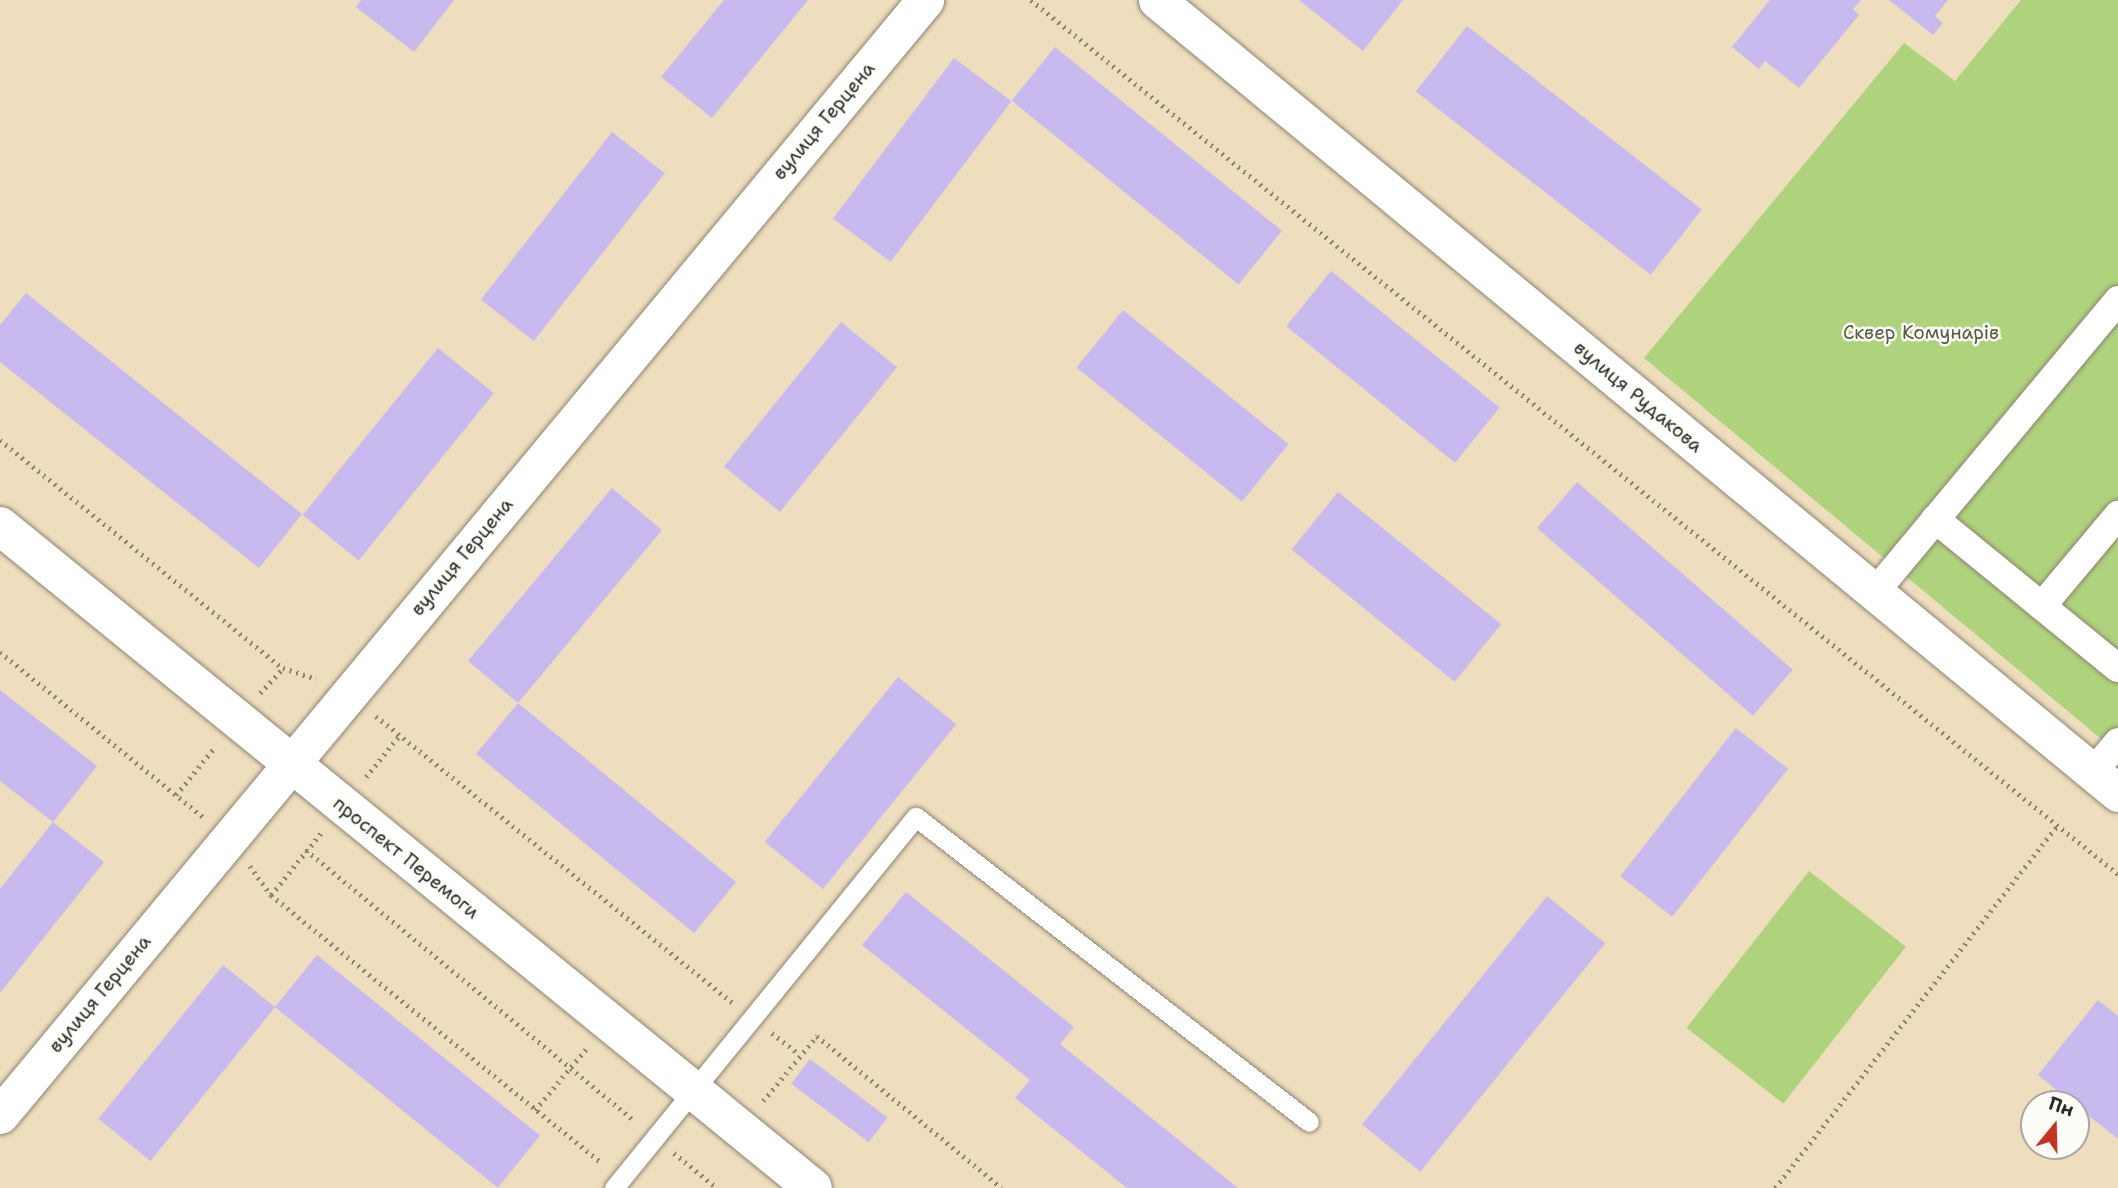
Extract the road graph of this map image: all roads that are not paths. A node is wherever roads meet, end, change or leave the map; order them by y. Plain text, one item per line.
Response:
1 (925, 0) edge
2 (1157, 0) edge
3 (2118, 300) edge
4 (2118, 514) edge
5 (1936, 519) junction
6 (0, 527) edge
7 (1875, 592) junction
8 (2042, 606) junction
9 (2118, 668) edge
10 (2118, 742) edge
11 (291, 764) junction
12 (2105, 783) edge
13 (694, 1091) junction
14 (0, 1115) edge
15 (1310, 1122) dead end
16 (618, 1183) edge
17 (813, 1188) edge

1 - 11 street, вулиця Герцена
2 - 7 street, вулиця Рудакова
3 - 5 street
4 - 8 street
5 - 7 street
5 - 8 street
6 - 11 main road, проспект Перемоги
7 - 12 street, вулиця Рудакова
8 - 9 street
10 - 12 street
11 - 13 main road, проспект Перемоги
11 - 14 street, вулиця Герцена
13 - 15 lane
13 - 16 lane
13 - 17 main road, проспект Перемоги

